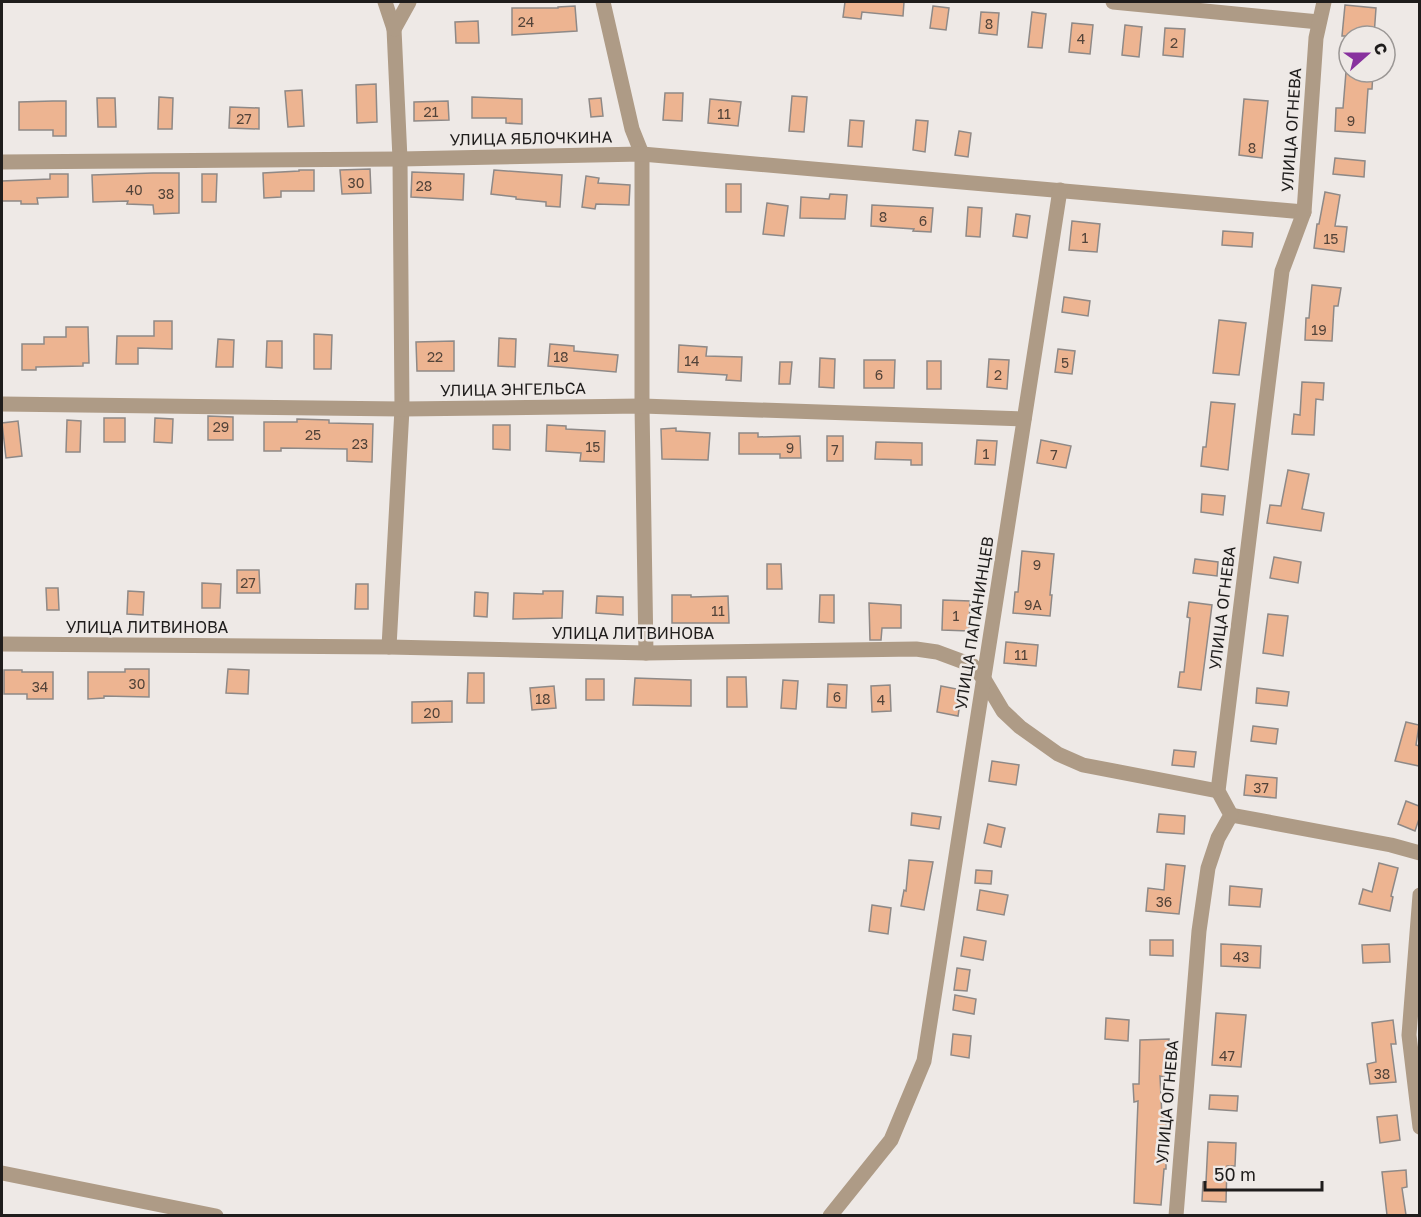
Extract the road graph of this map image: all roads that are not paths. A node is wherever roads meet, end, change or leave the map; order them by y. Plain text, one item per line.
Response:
1 (385, 2) edge
2 (409, 2) edge
3 (603, 2) edge
4 (1113, 2) edge
5 (1324, 2) edge
6 (1319, 22) junction
7 (394, 29) junction
8 (642, 154) junction
9 (400, 159) junction
10 (2, 162) edge
11 (1060, 190) junction
12 (1304, 212) junction
13 (2, 404) edge
14 (642, 406) junction
15 (402, 409) junction
16 (1024, 419) junction
17 (2, 644) edge
18 (389, 647) junction
19 (646, 653) junction
20 (984, 679) junction
21 (1218, 791) junction
22 (1231, 815) junction
23 (1419, 853) edge
24 (1419, 895) edge
25 (1419, 1126) edge
26 (2, 1173) edge
27 (216, 1215) edge
28 (830, 1215) edge
29 (1176, 1215) edge

1 - 7 street
2 - 7 street
3 - 8 street
4 - 6 street
5 - 6 street, УЛИЦА ОГНЕВА
6 - 12 street, УЛИЦА ОГНЕВА
7 - 9 street
8 - 9 street, УЛИЦА ЯБЛОЧКИНА
8 - 11 street, УЛИЦА ЯБЛОЧКИНА
8 - 14 street
9 - 10 street, УЛИЦА ЯБЛОЧКИНА
9 - 15 street
11 - 12 street, УЛИЦА ЯБЛОЧКИНА
11 - 16 street, УЛИЦА ПАПАНИНЦЕВ
12 - 21 street, УЛИЦА ОГНЕВА
13 - 15 street, УЛИЦА ЭНГЕЛЬСА
14 - 15 street, УЛИЦА ЭНГЕЛЬСА
14 - 16 street, УЛИЦА ЭНГЕЛЬСА
14 - 19 street
15 - 18 street
16 - 20 street, УЛИЦА ПАПАНИНЦЕВ
17 - 18 street, УЛИЦА ЛИТВИНОВА
18 - 19 street, УЛИЦА ЛИТВИНОВА
19 - 20 street, УЛИЦА ЛИТВИНОВА
20 - 21 street, УЛИЦА ЛИТВИНОВА
20 - 28 street, УЛИЦА ПАПАНИНЦЕВ
21 - 22 street
22 - 23 street
22 - 29 street, УЛИЦА ОГНЕВА
24 - 25 street
26 - 27 street

